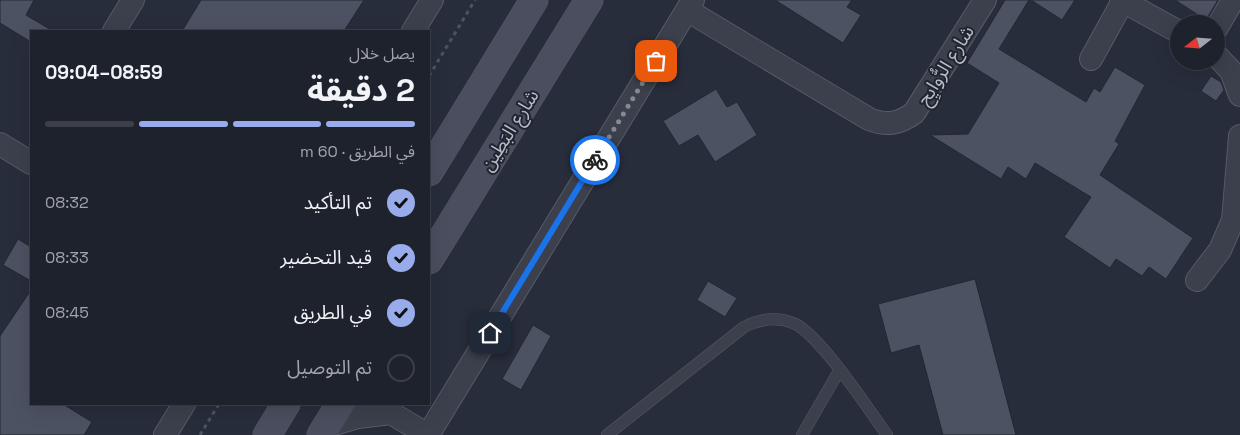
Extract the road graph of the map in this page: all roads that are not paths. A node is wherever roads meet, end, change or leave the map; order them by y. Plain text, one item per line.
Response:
1 (133, 0) edge
2 (432, 0) edge
3 (534, 0) edge
4 (589, 0) edge
5 (985, 0) edge
6 (1122, 0) edge
7 (1233, 0) edge
8 (690, 5) edge
9 (1224, 15) edge
10 (1170, 27) edge
11 (115, 30) edge
12 (413, 30) edge
13 (1092, 59) dead end
14 (1225, 65) edge
15 (1240, 95) edge
16 (1240, 136) edge
17 (0, 144) edge
18 (30, 162) edge
19 (430, 170) edge
20 (430, 258) edge
21 (1197, 280) dead end
22 (839, 371) junction
23 (183, 405) edge
24 (285, 405) edge
25 (388, 409) edge
26 (329, 422) edge
27 (165, 435) edge
28 (267, 435) edge
29 (428, 435) edge
30 (607, 435) edge
31 (802, 435) edge
32 (887, 435) edge

1 - 11 street
2 - 12 street
3 - 19 main road
4 - 20 main road, شارع البَطِين
5 - 8 street, شارع الرُّوايِح
6 - 10 street
6 - 13 street
7 - 9 street
8 - 29 street
14 - 15 street
16 - 21 street
17 - 18 street
22 - 30 lane
22 - 31 lane
22 - 32 lane
23 - 27 street
24 - 28 main road
25 - 26 street
25 - 29 street

